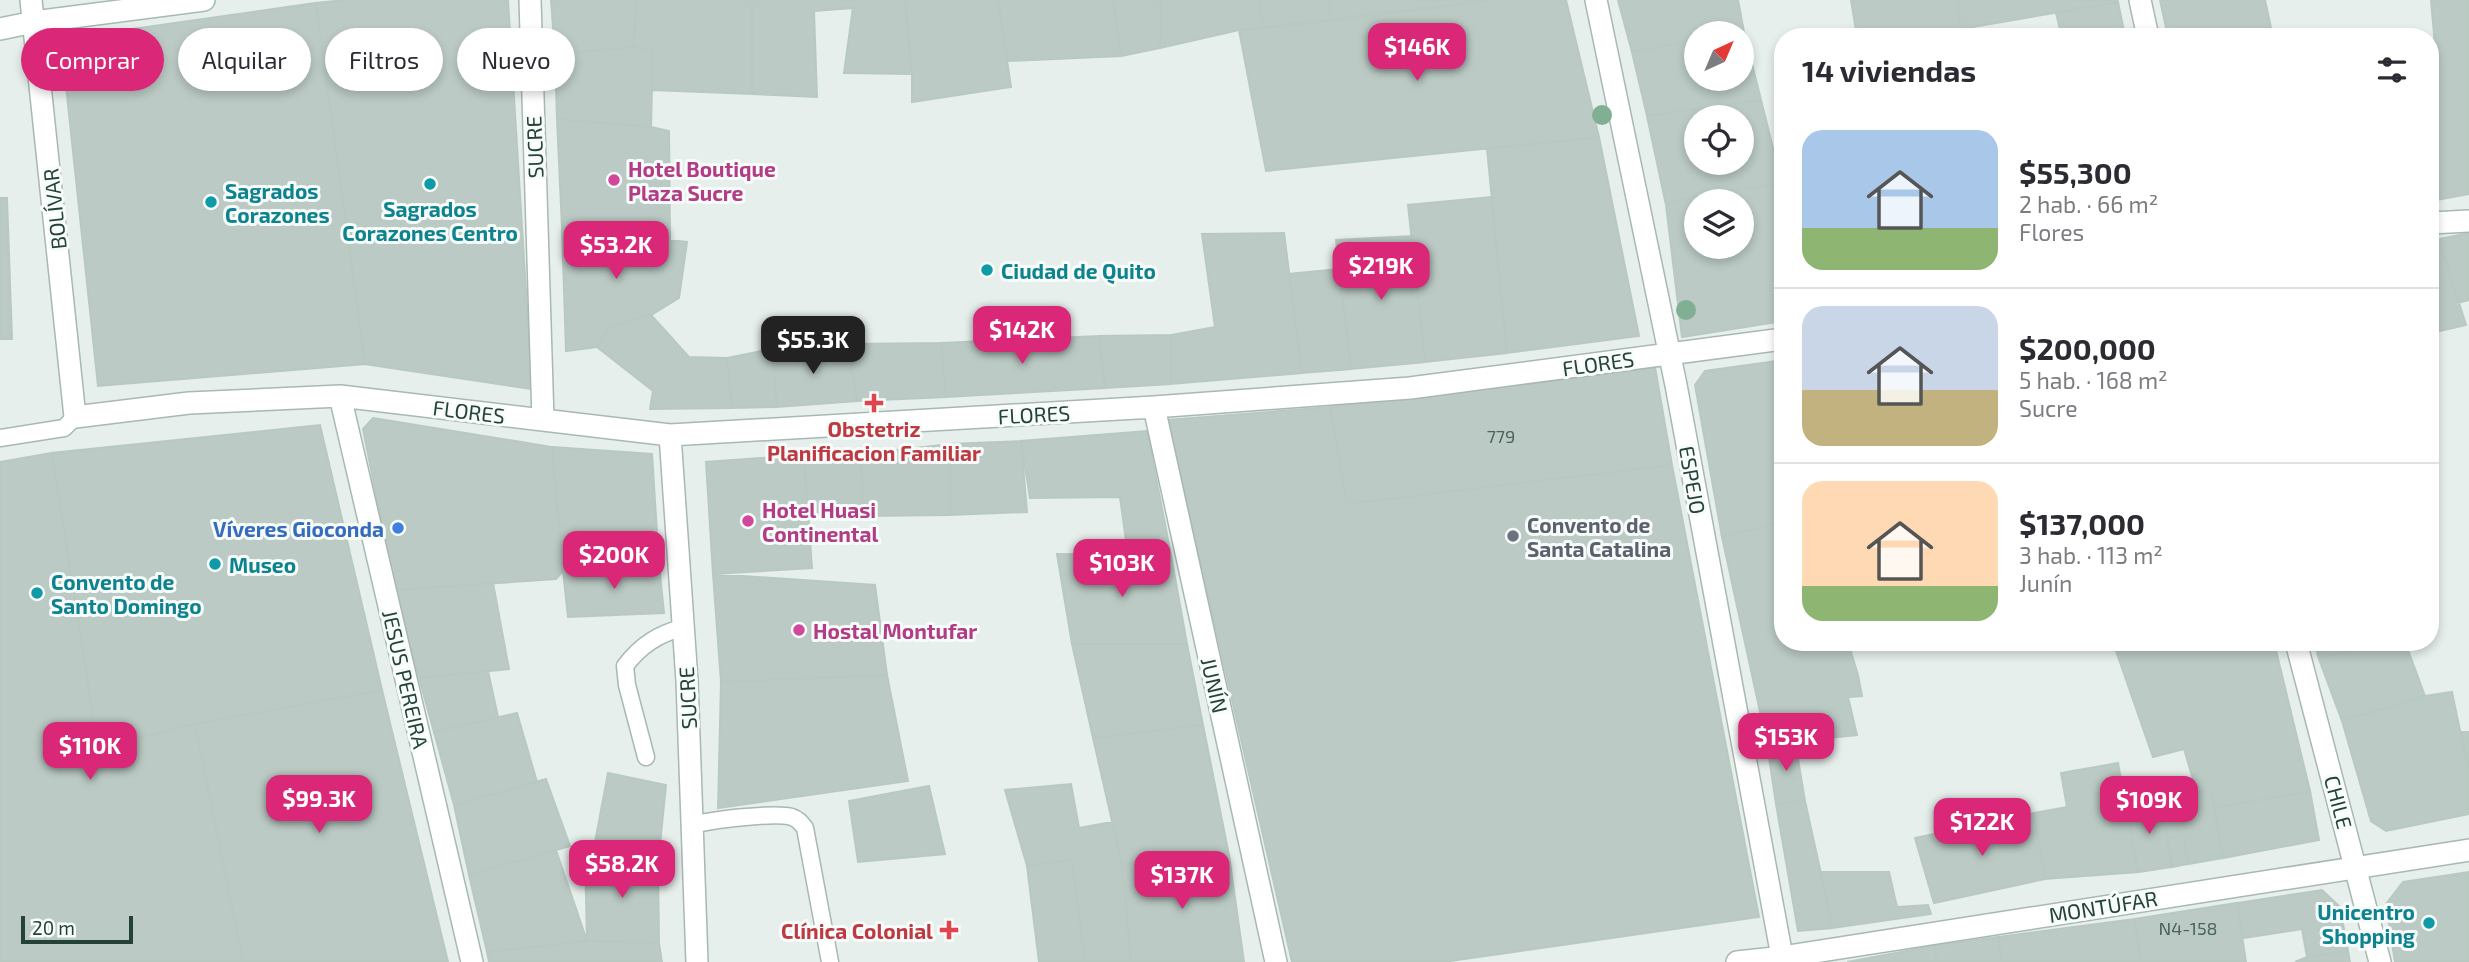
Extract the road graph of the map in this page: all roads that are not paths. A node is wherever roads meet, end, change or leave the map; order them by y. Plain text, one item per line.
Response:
1 (31, 0) edge
2 (204, 0) edge
3 (530, 0) edge
4 (1597, 0) edge
5 (2140, 0) edge
6 (34, 22) junction
7 (2146, 28) edge
8 (0, 29) edge
9 (2469, 221) edge
10 (2439, 223) edge
11 (1774, 340) edge
12 (1668, 354) junction
13 (340, 396) junction
14 (1154, 407) junction
15 (75, 417) junction
16 (543, 419) junction
17 (670, 435) junction
18 (0, 438) edge
19 (683, 628) junction
20 (2298, 651) edge
21 (646, 757) dead end
22 (692, 825) junction
23 (2469, 850) edge
24 (2356, 867) junction
25 (1782, 959) edge
26 (472, 962) edge
27 (697, 962) edge
28 (830, 962) edge
29 (1276, 962) edge
30 (1737, 962) edge
31 (2380, 962) edge

1 - 6 street, BOLÍVAR
2 - 6 street
3 - 16 street, SUCRE
4 - 12 street, ESPEJO
5 - 7 street
6 - 8 street
6 - 15 street, BOLÍVAR
9 - 10 street
11 - 12 street, FLORES
12 - 14 street, FLORES
12 - 25 street, ESPEJO
13 - 15 street, FLORES
13 - 16 street, FLORES
13 - 26 street, JESUS PEREIRA
14 - 17 street, FLORES
14 - 29 street, JUNÍN
15 - 18 lane
16 - 17 street, FLORES
17 - 19 street, SUCRE
19 - 21 lane
19 - 22 street, SUCRE
20 - 24 street, CHILE
22 - 27 street, SUCRE
22 - 28 lane
23 - 24 street, MONTÚFAR
24 - 25 street, MONTÚFAR
24 - 31 street, CHILE
25 - 30 street, MONTÚFAR

